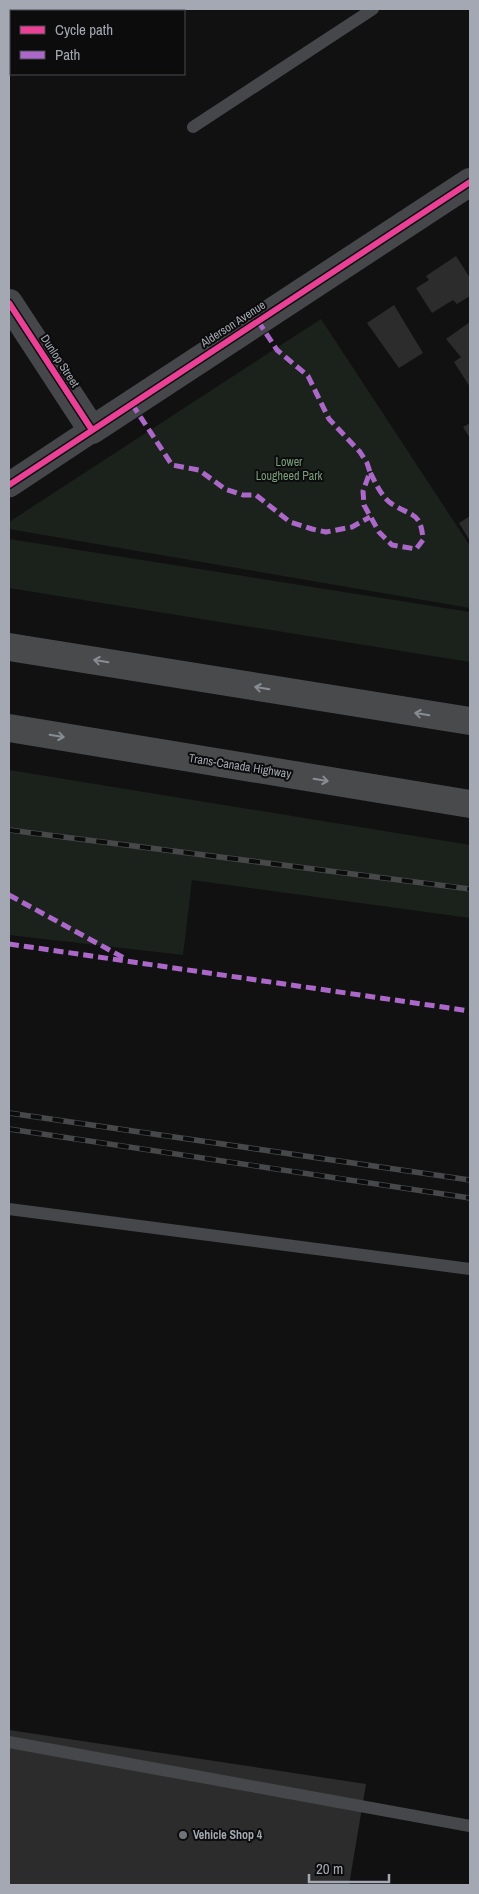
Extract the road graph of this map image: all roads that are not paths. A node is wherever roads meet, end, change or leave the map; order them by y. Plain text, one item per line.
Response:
1 (372, 9) edge
2 (193, 127) dead end
3 (470, 182) edge
4 (9, 303) edge
5 (92, 430) junction
6 (9, 485) edge
7 (9, 646) edge
8 (470, 721) edge
9 (9, 728) edge
10 (470, 804) edge
11 (9, 1209) edge
12 (470, 1269) edge
13 (9, 1742) edge
14 (470, 1826) edge

1 - 2 lane
3 - 5 street, Alderson Avenue
4 - 5 street, Dunlop Street
5 - 6 street, Alderson Avenue
8 -> 7 highway
9 -> 10 highway, Trans-Canada Highway
11 - 12 lane
13 - 14 lane

